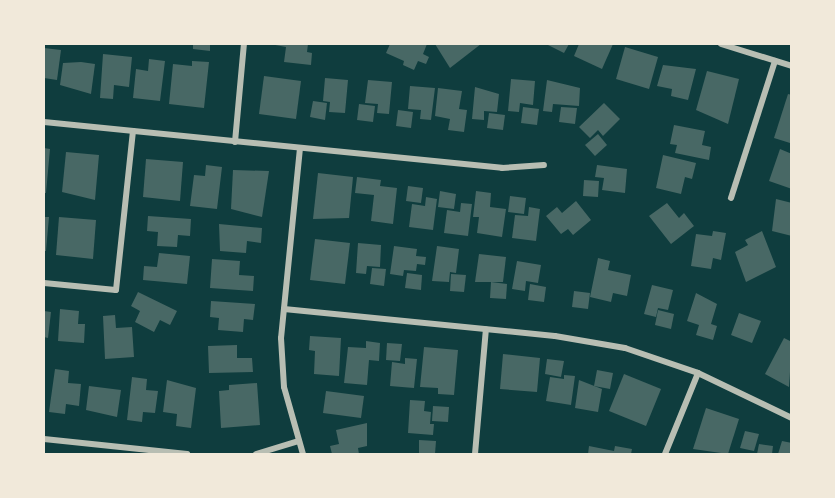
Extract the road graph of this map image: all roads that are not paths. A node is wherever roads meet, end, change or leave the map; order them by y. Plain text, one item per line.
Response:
1 (244, 44) edge
2 (721, 44) edge
3 (775, 61) junction
4 (792, 66) edge
5 (44, 122) edge
6 (133, 131) junction
7 (235, 142) junction
8 (300, 148) junction
9 (544, 165) dead end
10 (731, 198) dead end
11 (44, 283) edge
12 (284, 309) junction
13 (486, 329) junction
14 (698, 373) junction
15 (792, 418) edge
16 (44, 439) edge
17 (299, 441) junction
18 (187, 454) edge
19 (256, 454) edge
20 (303, 454) edge
21 (475, 454) edge
22 (665, 454) edge

1 - 7 street
2 - 3 street
3 - 4 street
3 - 10 street
5 - 6 street
6 - 7 street
6 - 11 street
7 - 8 street
8 - 9 street
8 - 12 street
12 - 13 street
12 - 17 street
13 - 14 street
13 - 21 street
14 - 15 street
14 - 22 street
16 - 18 street
17 - 19 street
17 - 20 street

